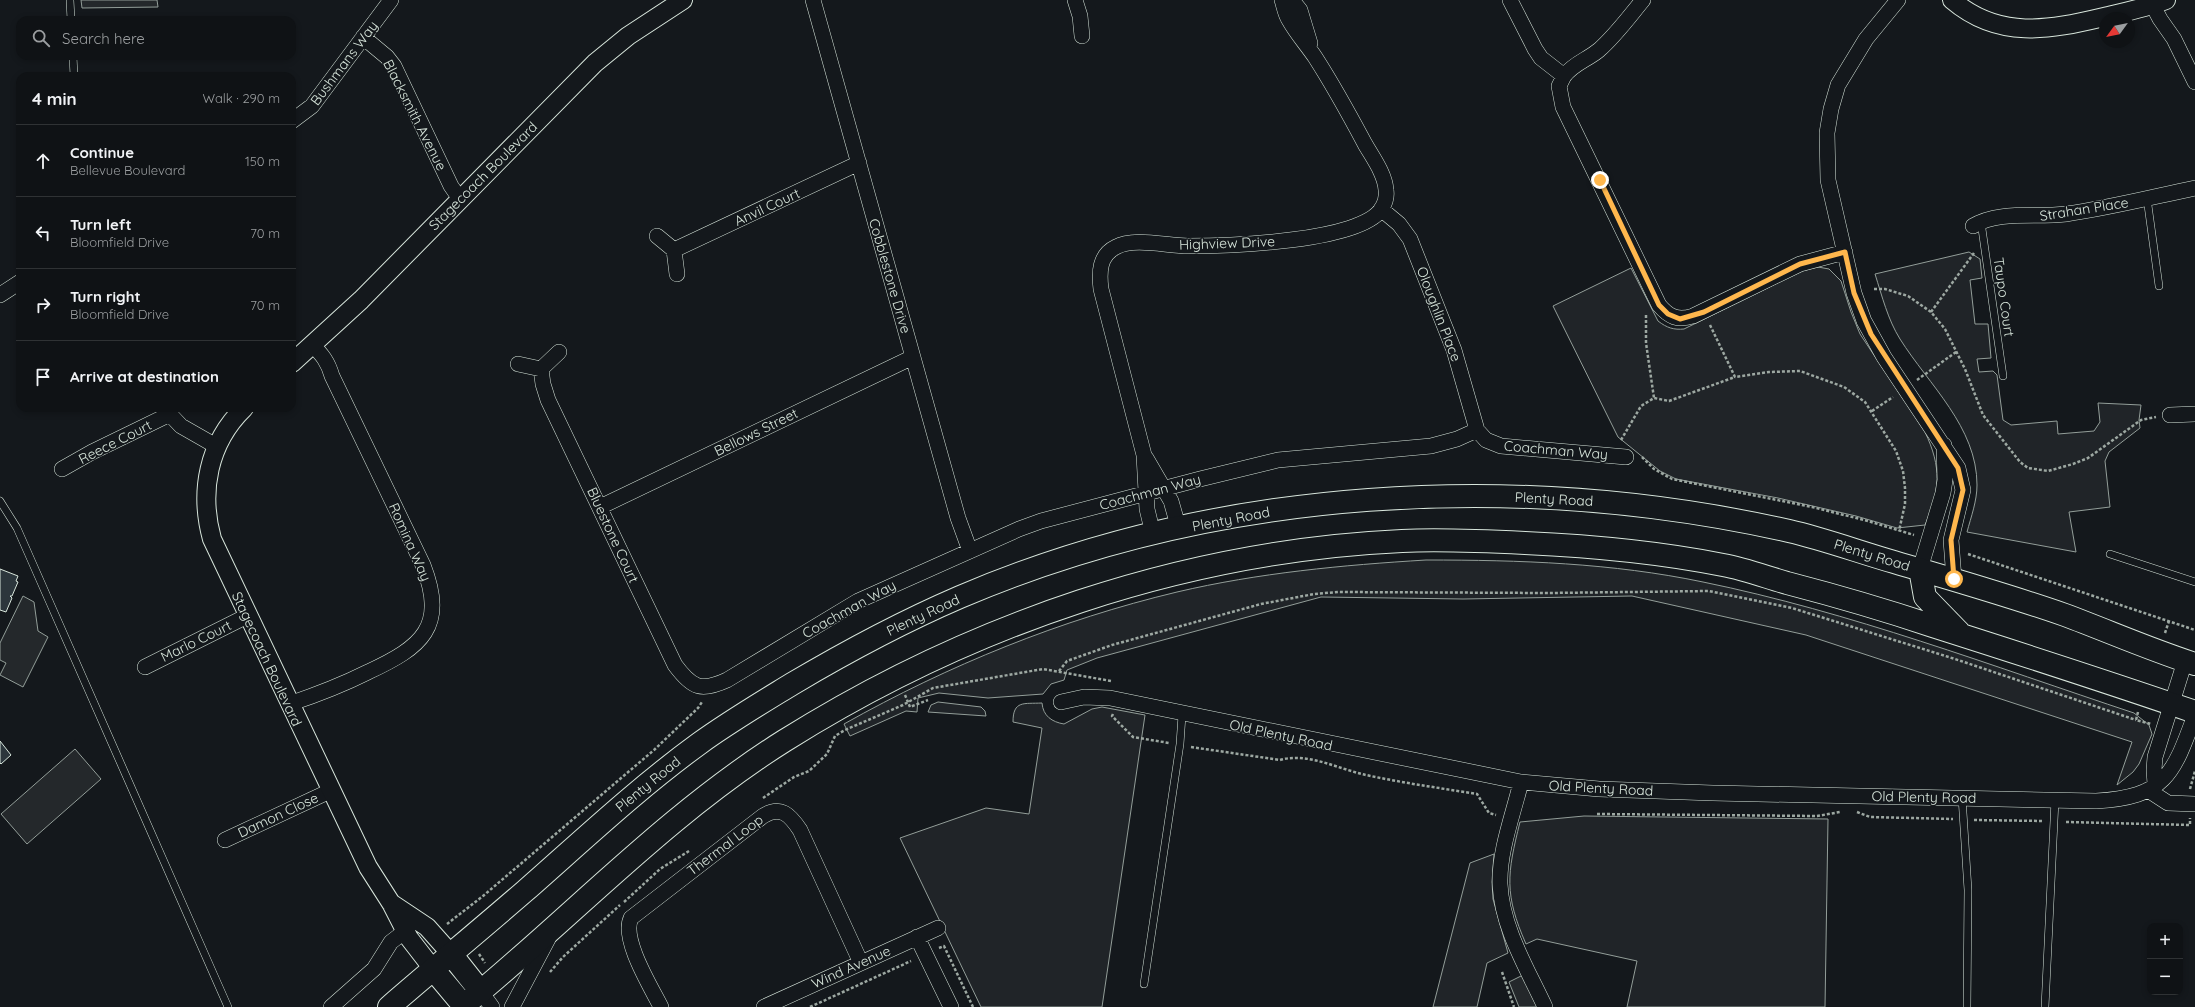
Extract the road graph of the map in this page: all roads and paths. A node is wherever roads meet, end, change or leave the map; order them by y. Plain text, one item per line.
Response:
1 (70, 0) edge
2 (391, 0) edge
3 (683, 0) edge
4 (813, 0) edge
5 (1075, 0) edge
6 (1282, 0) edge
7 (1292, 0) edge
8 (1510, 0) edge
9 (1643, 0) edge
10 (1898, 0) edge
11 (1910, 0) edge
12 (1952, 0) edge
13 (2158, 1) edge
14 (1886, 14) junction
15 (71, 16) edge
16 (1082, 36) dead end
17 (363, 37) junction
18 (1315, 57) junction
19 (73, 60) edge
20 (74, 72) edge
21 (1564, 76) junction
22 (2195, 82) edge
23 (296, 119) edge
24 (859, 163) junction
25 (2195, 188) edge
26 (2147, 198) junction
27 (460, 199) junction
28 (1381, 209) junction
29 (1977, 224) junction
30 (657, 236) dead end
31 (674, 250) junction
32 (1845, 252) junction
33 (677, 274) dead end
34 (16, 285) edge
35 (2159, 286) dead end
36 (1874, 289) dead end
37 (0, 295) edge
38 (1646, 312) dead end
39 (1704, 312) junction
40 (1931, 312) junction
41 (559, 352) dead end
42 (303, 353) edge
43 (913, 357) junction
44 (518, 364) dead end
45 (540, 369) junction
46 (2003, 376) dead end
47 (1736, 377) junction
48 (1654, 398) junction
49 (241, 412) edge
50 (169, 414) edge
51 (2195, 414) edge
52 (2170, 415) joint
53 (1477, 430) junction
54 (219, 441) junction
55 (1944, 444) junction
56 (1631, 454) joint
57 (1144, 455) junction
58 (1606, 456) junction
59 (62, 469) dead end
60 (1163, 488) junction
61 (1146, 493) junction
62 (0, 501) edge
63 (600, 507) junction
64 (1179, 529) junction
65 (1153, 534) junction
66 (1951, 549) junction
67 (970, 551) junction
68 (2110, 554) dead end
69 (1920, 570) junction
70 (1954, 579) junction
71 (2195, 582) edge
72 (247, 616) junction
73 (2195, 630) edge
74 (1963, 635) junction
75 (2190, 662) edge
76 (145, 667) dead end
77 (1059, 672) junction
78 (896, 678) junction
79 (703, 687) junction
80 (928, 700) dead end
81 (1116, 700) junction
82 (908, 702) junction
83 (1061, 702) dead end
84 (2172, 704) junction
85 (291, 709) junction
86 (1182, 714) junction
87 (2195, 714) edge
88 (2136, 720) dead end
89 (1180, 744) junction
90 (2195, 753) edge
91 (2178, 760) junction
92 (1521, 782) junction
93 (2152, 787) junction
94 (330, 791) junction
95 (1962, 797) junction
96 (2055, 800) junction
97 (2195, 804) edge
98 (1847, 811) dead end
99 (1853, 812) dead end
100 (1597, 814) dead end
101 (1512, 819) junction
102 (1963, 820) junction
103 (2053, 822) junction
104 (2190, 825) dead end
105 (225, 840) dead end
106 (391, 903) junction
107 (456, 918) junction
108 (418, 920) junction
109 (553, 927) junction
110 (938, 928) dead end
111 (404, 932) junction
112 (433, 933) junction
113 (917, 937) junction
114 (469, 939) junction
115 (451, 954) junction
116 (925, 954) junction
117 (861, 963) junction
118 (433, 969) junction
119 (1502, 972) dead end
120 (1144, 984) dead end
121 (477, 1000) edge
122 (228, 1007) edge
123 (331, 1007) edge
124 (389, 1007) edge
125 (512, 1007) edge
126 (661, 1007) edge
127 (764, 1007) edge
128 (810, 1007) edge
129 (951, 1007) edge
130 (973, 1007) edge
131 (1514, 1007) edge
132 (1545, 1007) edge
133 (1967, 1007) edge
134 (2045, 1007) edge

1 - 15 lane
2 - 17 street, Bushmans Way
3 - 27 street, Stagecoach Boulevard
4 - 24 street, Cobblestone Drive
5 - 16 street
6 - 18 street
7 - 18 street
8 - 21 street
9 - 21 street
10 - 14 street
11 - 14 street
12 - 13 street
13 - 22 street
14 - 32 street
17 - 23 street, Bushmans Way
17 - 27 street, Blacksmith Avenue
18 - 28 street
19 - 20 lane
21 - 39 street
24 - 31 street, Anvil Court
24 - 43 street, Cobblestone Drive
25 - 26 street, Strahan Place
26 - 29 street, Strahan Place
26 - 35 lane
27 - 42 street, Stagecoach Boulevard
28 - 53 street, Oloughlin Place
28 - 57 street, Highview Drive
29 - 40 path
29 - 46 lane, Taupo Court
30 - 31 street
31 - 33 street
32 - 39 street
32 - 55 street
34 - 37 street
36 - 40 path
38 - 48 path
39 - 47 path
40 - 52 path
41 - 45 street
42 - 85 street, Romina Way
43 - 63 street, Bellows Street
43 - 67 street, Cobblestone Drive
44 - 45 street
45 - 63 street, Bluestone Court
47 - 48 path
47 - 56 path
48 - 58 path
49 - 54 street, Stagecoach Boulevard
50 - 54 street
50 - 59 street, Reece Court
51 - 52 street
53 - 58 street, Coachman Way
53 - 60 street, Coachman Way
54 - 72 street, Stagecoach Boulevard
55 - 66 street
55 - 69 street
56 - 58 street, Coachman Way
57 - 60 street, Highview Drive
57 - 61 street, Highview Drive
60 - 61 street, Coachman Way
60 - 64 street, Highview Drive
61 - 65 street, Highview Drive
61 - 67 street, Coachman Way
62 - 122 lane
63 - 79 street, Bluestone Court
64 - 65 highway, Plenty Road
64 - 69 highway, Plenty Road
65 - 114 highway, Plenty Road
66 - 70 street
66 - 73 path
67 - 79 street, Coachman Way
68 - 71 lane
69 - 70 highway, Plenty Road
69 - 74 highway
70 - 75 highway, Plenty Road
72 - 76 street, Marlo Court
72 - 85 street, Stagecoach Boulevard
74 - 78 highway
74 - 84 highway
75 - 84 street
77 - 81 path
77 - 82 path
77 - 88 path
78 - 82 path
78 - 109 highway
79 - 107 path
80 - 82 path
81 - 83 street, Old Plenty Road
81 - 86 street, Old Plenty Road
81 - 89 path
84 - 87 highway
84 - 93 street
85 - 94 street, Stagecoach Boulevard
86 - 89 lane
86 - 92 street, Old Plenty Road
87 - 91 street, Old Plenty Road
89 - 101 path
89 - 120 lane
90 - 91 street
91 - 93 street, Old Plenty Road
92 - 95 street, Old Plenty Road
92 - 101 street
93 - 96 street, Old Plenty Road
93 - 97 street
94 - 105 street, Damon Close
94 - 106 street, Stagecoach Boulevard
95 - 96 street, Old Plenty Road
95 - 102 lane
96 - 103 lane
98 - 100 path
99 - 102 path
101 - 132 street
102 - 103 path
102 - 133 lane
103 - 104 path
103 - 134 lane
106 - 108 street, Stagecoach Boulevard
106 - 111 street, Stagecoach Boulevard
107 - 112 path
107 - 114 path
108 - 111 street
108 - 112 street, Stagecoach Boulevard
109 - 121 highway
109 - 125 street
110 - 113 street, Wind Avenue
111 - 118 street, Stagecoach Boulevard
111 - 123 street
112 - 115 street, Stagecoach Boulevard
113 - 116 street
113 - 117 street, Wind Avenue
114 - 115 highway, Plenty Road
114 - 121 path
115 - 118 highway, Plenty Road
115 - 121 highway
116 - 128 path
116 - 129 street
116 - 130 path
117 - 126 street, Thermal Loop
117 - 127 street, Wind Avenue
118 - 121 highway
118 - 124 highway, Plenty Road
119 - 131 path

